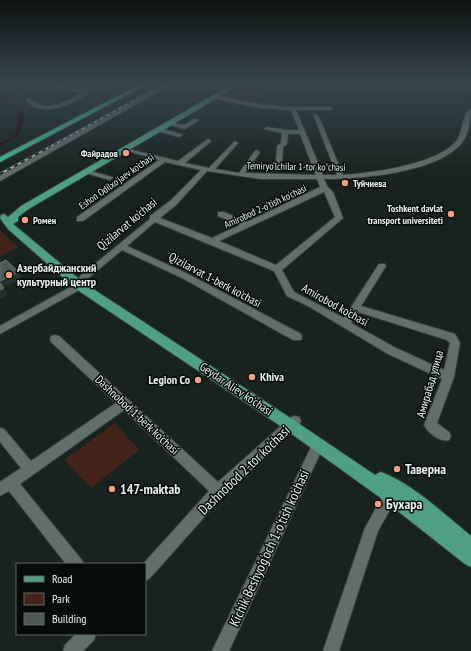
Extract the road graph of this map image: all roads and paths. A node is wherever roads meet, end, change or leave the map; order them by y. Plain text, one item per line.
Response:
1 (78, 113) edge
2 (89, 113) edge
3 (118, 113) edge
4 (185, 113) edge
5 (187, 113) edge
6 (295, 113) edge
7 (315, 115) dead end
8 (469, 117) edge
9 (196, 120) dead end
10 (170, 124) junction
11 (267, 129) dead end
12 (159, 130) junction
13 (285, 132) junction
14 (303, 132) junction
15 (179, 135) dead end
16 (208, 141) dead end
17 (235, 143) dead end
18 (123, 149) junction
19 (257, 152) dead end
20 (0, 153) edge
21 (0, 160) edge
22 (163, 160) junction
23 (279, 163) dead end
24 (180, 164) junction
25 (208, 170) junction
26 (87, 172) junction
27 (242, 175) junction
28 (341, 177) junction
29 (110, 178) dead end
30 (320, 178) junction
31 (0, 179) edge
32 (58, 186) junction
33 (324, 187) junction
34 (221, 214) dead end
35 (6, 217) edge
36 (153, 218) junction
37 (80, 219) dead end
38 (247, 225) junction
39 (212, 241) junction
40 (120, 246) junction
41 (382, 266) dead end
42 (277, 269) junction
43 (81, 283) junction
44 (356, 308) junction
45 (345, 324) junction
46 (0, 330) edge
47 (297, 337) dead end
48 (55, 339) dead end
49 (448, 377) junction
50 (125, 404) junction
51 (293, 423) junction
52 (0, 432) edge
53 (446, 436) dead end
54 (318, 445) junction
55 (30, 469) junction
56 (5, 486) edge
57 (218, 491) junction
58 (391, 495) junction
59 (409, 502) junction
60 (471, 547) edge
61 (471, 558) edge
62 (75, 563) edge
63 (146, 572) edge
64 (87, 635) edge
65 (71, 651) edge
66 (220, 651) edge
67 (331, 651) edge

1 - 20 highway
2 - 21 highway
3 - 31 street
4 - 18 main road, Geydar Aliev ko'chasi
5 - 10 main road, Geydar Aliev ko'chasi
6 - 14 street
7 - 28 street
8 - 28 street, Temiryo‘lchilar 1-tor koʻchasi
9 - 10 street
10 - 12 main road, Geydar Aliev ko'chasi
11 - 13 street
12 - 15 street
12 - 18 main road, Geydar Aliev ko'chasi
13 - 14 street
13 - 23 street
14 - 30 street
16 - 24 street
17 - 25 street, Qizilarvat ko'chasi
18 - 22 street, Temiryo‘lchilar 1-tor koʻchasi
18 - 26 main road, Geydar Aliev ko'chasi
18 - 32 main road, Geydar Aliev ko'chasi
19 - 27 street
22 - 24 street, Temiryo‘lchilar 1-tor koʻchasi
22 - 37 street, Eshon Odilxo'jaev ko'chasi
24 - 25 street, Temiryo‘lchilar 1-tor koʻchasi
25 - 27 street, Temiryo‘lchilar 1-tor koʻchasi
25 - 36 street, Qizilarvat ko'chasi
26 - 29 street
26 - 32 main road, Geydar Aliev ko'chasi
27 - 30 street, Temiryo‘lchilar 1-tor koʻchasi
28 - 30 street, Temiryo‘lchilar 1-tor koʻchasi
30 - 33 street
32 - 35 main road, Geydar Aliev ko'chasi
33 - 38 street, Amirobod 2-o'tish ko'chasi
33 - 42 street
34 - 38 street
35 - 43 main road, Geydar Aliev ko'chasi
36 - 39 street
36 - 40 street, Qizilarvat ko'chasi
38 - 39 street, Amirobod 2-o'tish ko'chasi
39 - 42 street
40 - 43 street, Qizilarvat ko'chasi
40 - 47 street, Qizilarvat 1-berk ko'chasi
41 - 44 street
42 - 45 street, Amirobod ko'chasi
43 - 46 street, Qizilarvat ko'chasi
43 - 51 main road, Geydar Aliev ko'chasi
44 - 45 street
44 - 49 street, Амирабад улица
45 - 49 street, Amirobod ko'chasi
48 - 50 street, Dashnobod 1-berk ko'chasi
49 - 53 street, Амирабад улица
50 - 55 street
50 - 57 street, Dashnobod 1-berk ko'chasi
51 - 54 main road, Geydar Aliev ko'chasi
51 - 57 street, Dashnobod 2-tor ko'chasi
51 - 59 main road, Geydar Aliev ko'chasi
52 - 55 street
54 - 58 main road, Geydar Aliev ko'chasi
54 - 66 street, Kichik Beshyo'g'och 1-o'tish ko'chasi
55 - 56 street
56 - 62 street
57 - 63 street, Dashnobod 2-tor ko'chasi
58 - 59 main road, Geydar Aliev ko'chasi
58 - 67 street
59 - 60 main road, Geydar Aliev ko'chasi
59 - 61 main road, Geydar Aliev ko'chasi
64 - 65 street

